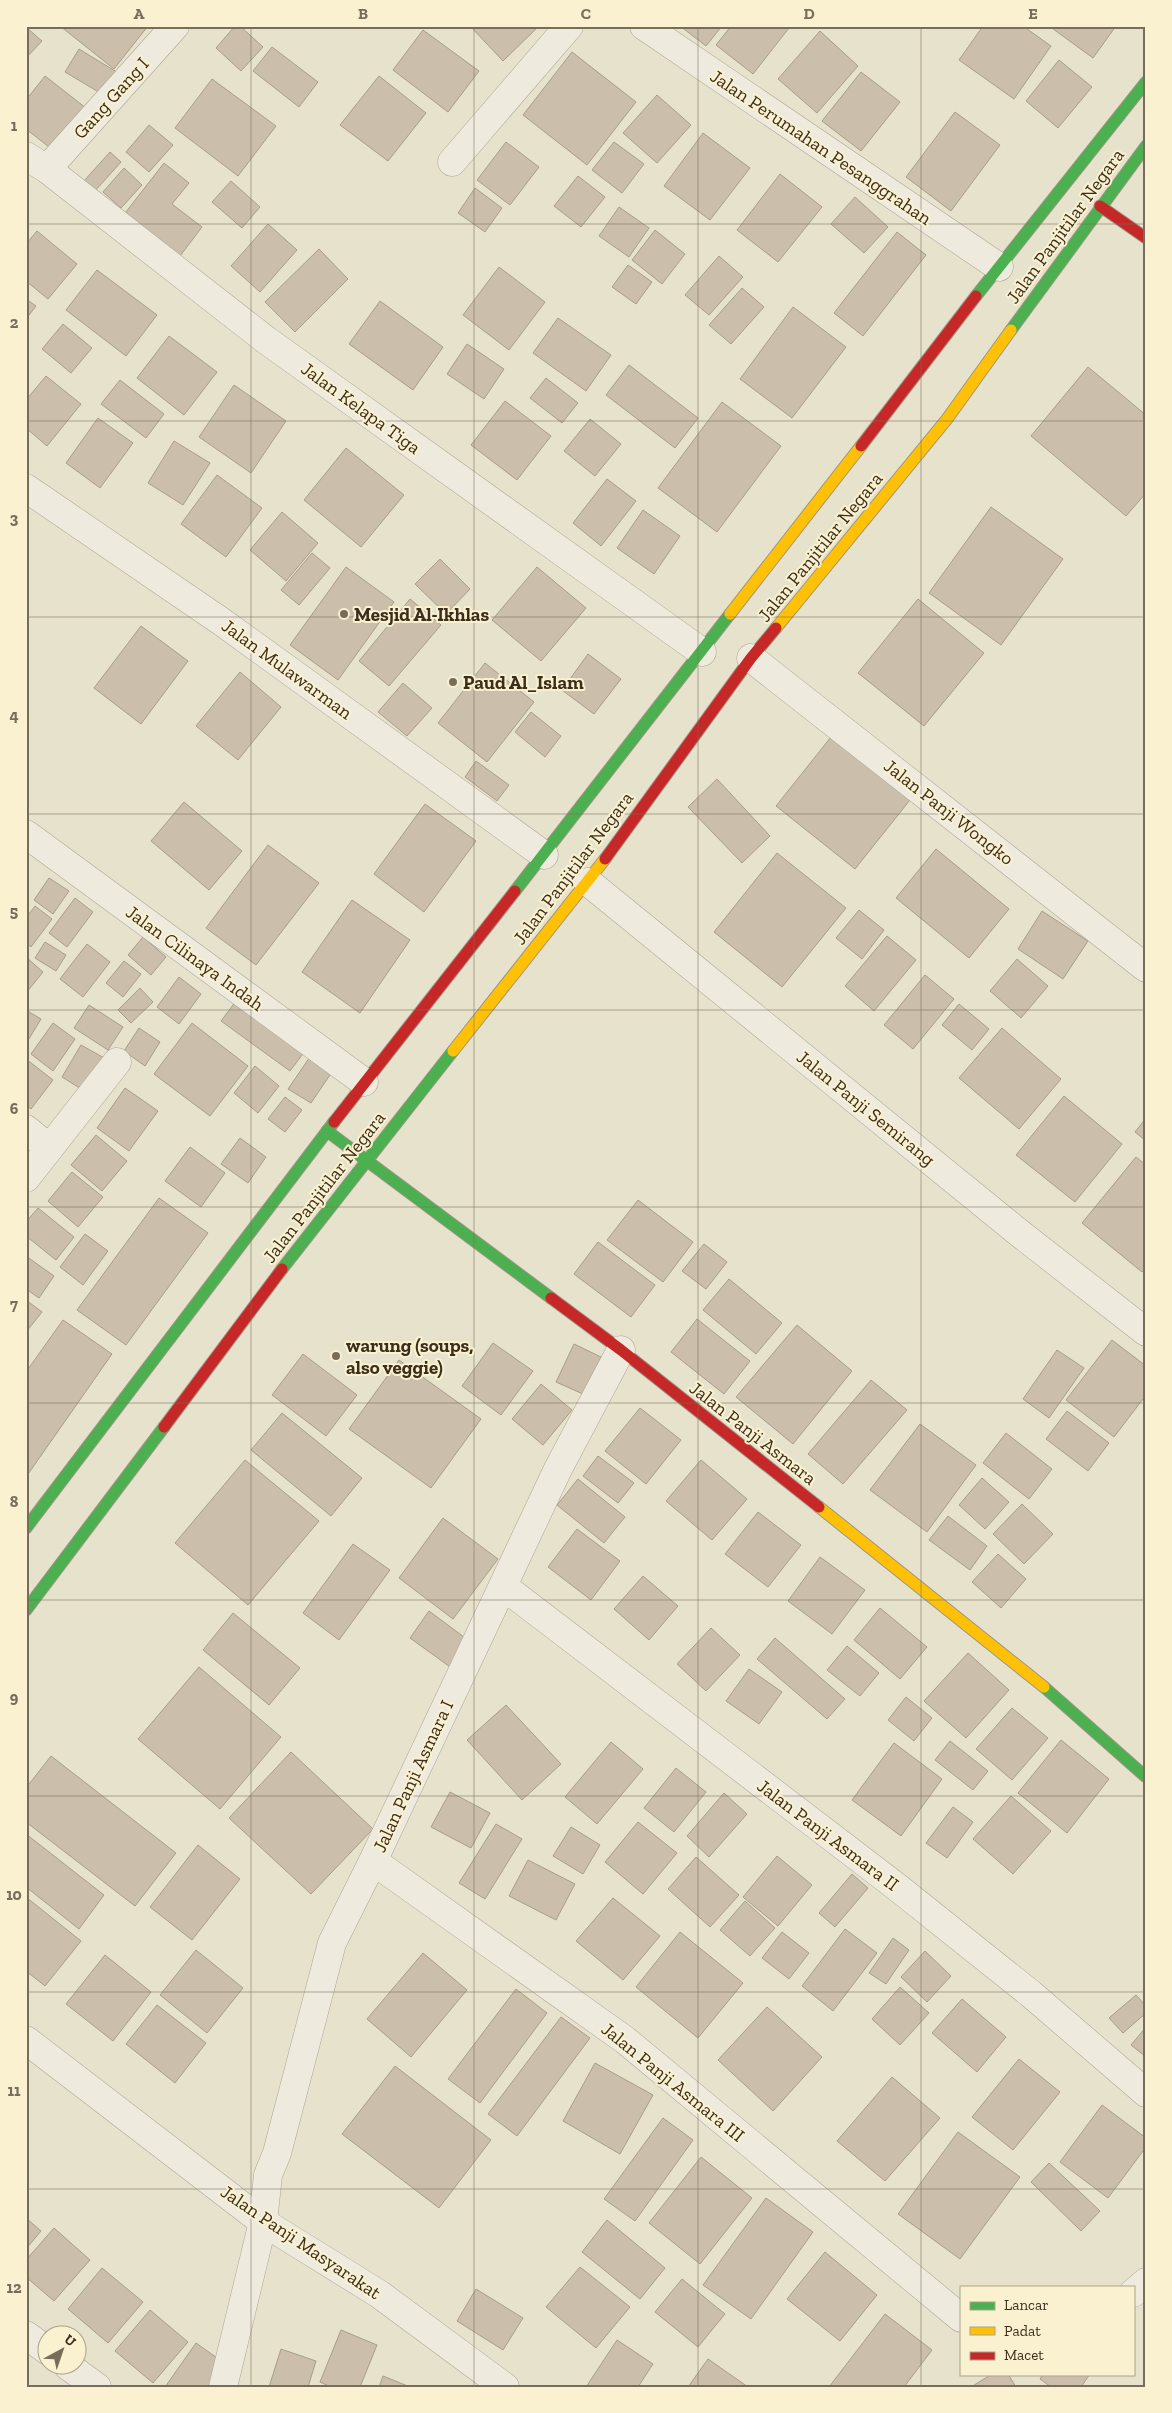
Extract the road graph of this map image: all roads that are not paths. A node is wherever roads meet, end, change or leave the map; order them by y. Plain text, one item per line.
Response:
1 (175, 26) edge
2 (569, 26) edge
3 (644, 26) edge
4 (1146, 82) edge
5 (1146, 146) edge
6 (36, 162) edge
7 (452, 162) dead end
8 (1100, 206) junction
9 (1146, 238) edge
10 (999, 267) junction
11 (26, 488) edge
12 (702, 652) junction
13 (751, 658) junction
14 (26, 834) edge
15 (544, 856) junction
16 (588, 882) junction
17 (1146, 968) edge
18 (117, 1062) dead end
19 (364, 1082) junction
20 (26, 1129) edge
21 (328, 1131) junction
22 (49, 1148) junction
23 (368, 1160) junction
24 (26, 1178) edge
25 (1146, 1332) edge
26 (621, 1350) junction
27 (26, 1528) edge
28 (503, 1586) junction
29 (26, 1610) edge
30 (1142, 1768) edge
31 (373, 1861) junction
32 (26, 2040) edge
33 (1146, 2093) edge
34 (263, 2222) junction
35 (1146, 2282) edge
36 (1134, 2292) edge
37 (960, 2317) edge
38 (26, 2335) edge
39 (38, 2344) edge
40 (82, 2376) edge
41 (97, 2387) edge
42 (223, 2387) edge
43 (505, 2387) edge

1 - 6 street, Gang Gang I
2 - 7 street
3 - 10 street, Jalan Perumahan Pesanggrahan
4 - 10 main road
5 - 8 main road, Jalan Panjitilar Negara
6 - 12 street, Jalan Kelapa Tiga
8 - 9 main road
8 - 13 main road, Jalan Panjitilar Negara
10 - 12 main road
11 - 15 street, Jalan Mulawarman
12 - 15 main road
13 - 16 main road, Jalan Panjitilar Negara
13 - 17 street, Jalan Panji Wongko
14 - 19 street, Jalan Cilinaya Indah
15 - 19 main road
16 - 23 main road, Jalan Panjitilar Negara
16 - 25 street, Jalan Panji Semirang
18 - 22 street
19 - 21 main road
20 - 22 street
21 - 23 main road, Jalan Panji Asmara
21 - 27 main road
22 - 24 street
23 - 26 main road, Jalan Panji Asmara
23 - 29 main road, Jalan Panjitilar Negara
26 - 28 street, Jalan Panji Asmara I
26 - 30 main road, Jalan Panji Asmara
28 - 31 street, Jalan Panji Asmara I
28 - 33 street, Jalan Panji Asmara II
31 - 34 street, Jalan Panji Asmara I
31 - 37 street, Jalan Panji Asmara III
32 - 34 street, Jalan Panji Masyarakat
34 - 42 street, Jalan Panji Asmara I
34 - 43 street, Jalan Panji Masyarakat
35 - 36 street
38 - 39 street
40 - 41 street

